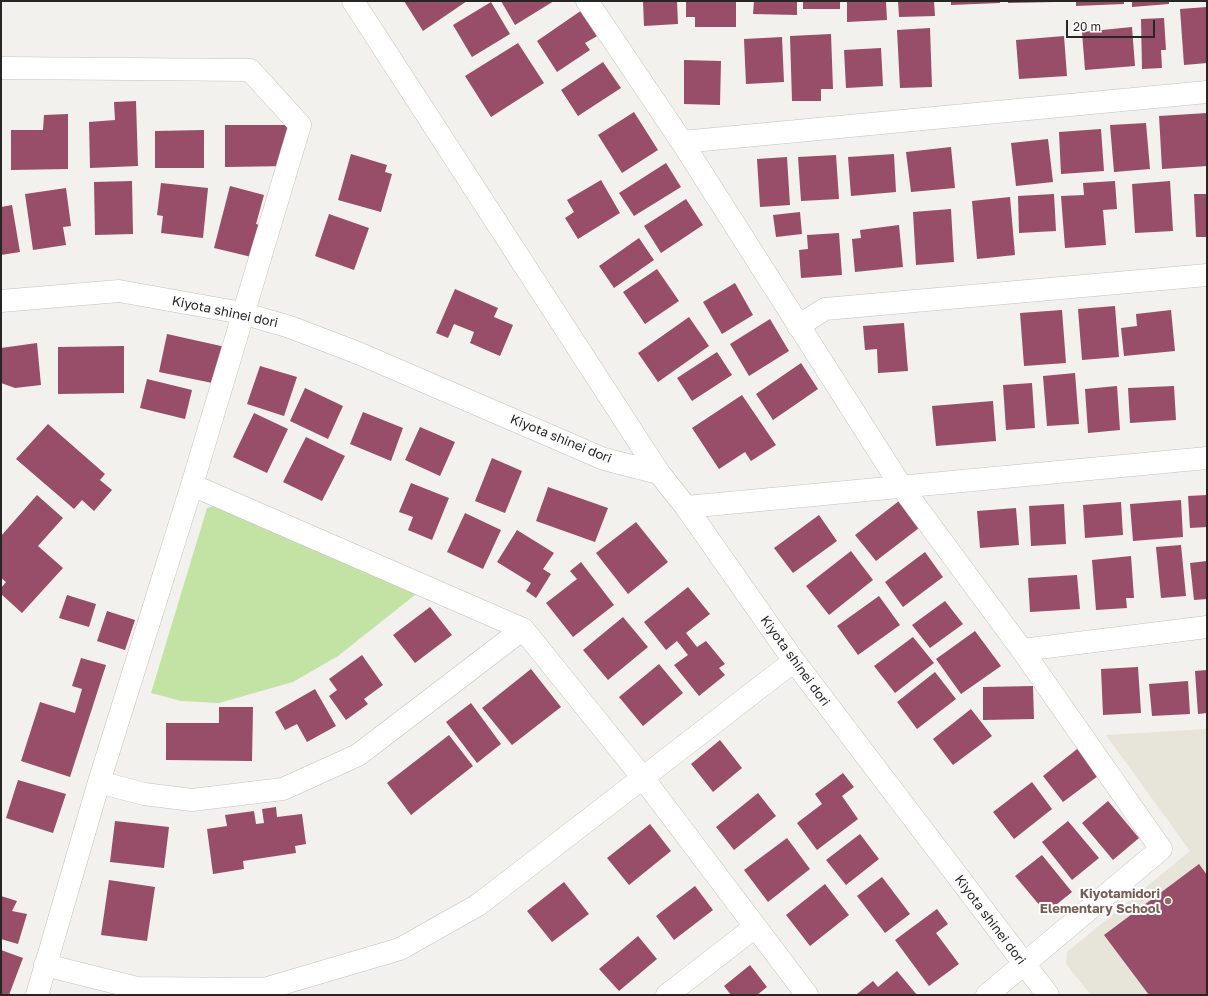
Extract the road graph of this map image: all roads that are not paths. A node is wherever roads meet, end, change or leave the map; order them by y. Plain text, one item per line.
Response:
1 (353, 1) edge
2 (587, 1) edge
3 (1, 68) edge
4 (1207, 92) edge
5 (682, 142) junction
6 (1207, 275) edge
7 (1, 301) edge
8 (242, 314) junction
9 (798, 326) junction
10 (1207, 458) edge
11 (659, 473) junction
12 (192, 486) junction
13 (901, 486) junction
14 (686, 507) junction
15 (1207, 627) edge
16 (523, 629) junction
17 (1022, 650) junction
18 (794, 661) junction
19 (643, 778) junction
20 (99, 782) junction
21 (755, 927) junction
22 (1023, 964) junction
23 (45, 965) junction
24 (37, 995) edge
25 (668, 995) edge
26 (807, 995) edge
27 (987, 995) edge
28 (1048, 995) edge

1 - 11 street
2 - 5 street
3 - 8 street
4 - 5 street
5 - 9 street
6 - 9 street
7 - 8 street, Kiyota shinei dori
8 - 11 street, Kiyota shinei dori
8 - 12 street
9 - 13 street
10 - 13 street
11 - 14 street, Kiyota shinei dori
12 - 16 street
12 - 20 street
13 - 14 street
13 - 17 street
14 - 18 street, Kiyota shinei dori
15 - 17 street
16 - 19 street
16 - 20 street
17 - 22 street
18 - 19 street
18 - 22 street, Kiyota shinei dori
19 - 21 street
19 - 23 street
20 - 23 street
21 - 25 street
21 - 26 street
22 - 27 street
22 - 28 street, Kiyota shinei dori
23 - 24 street

